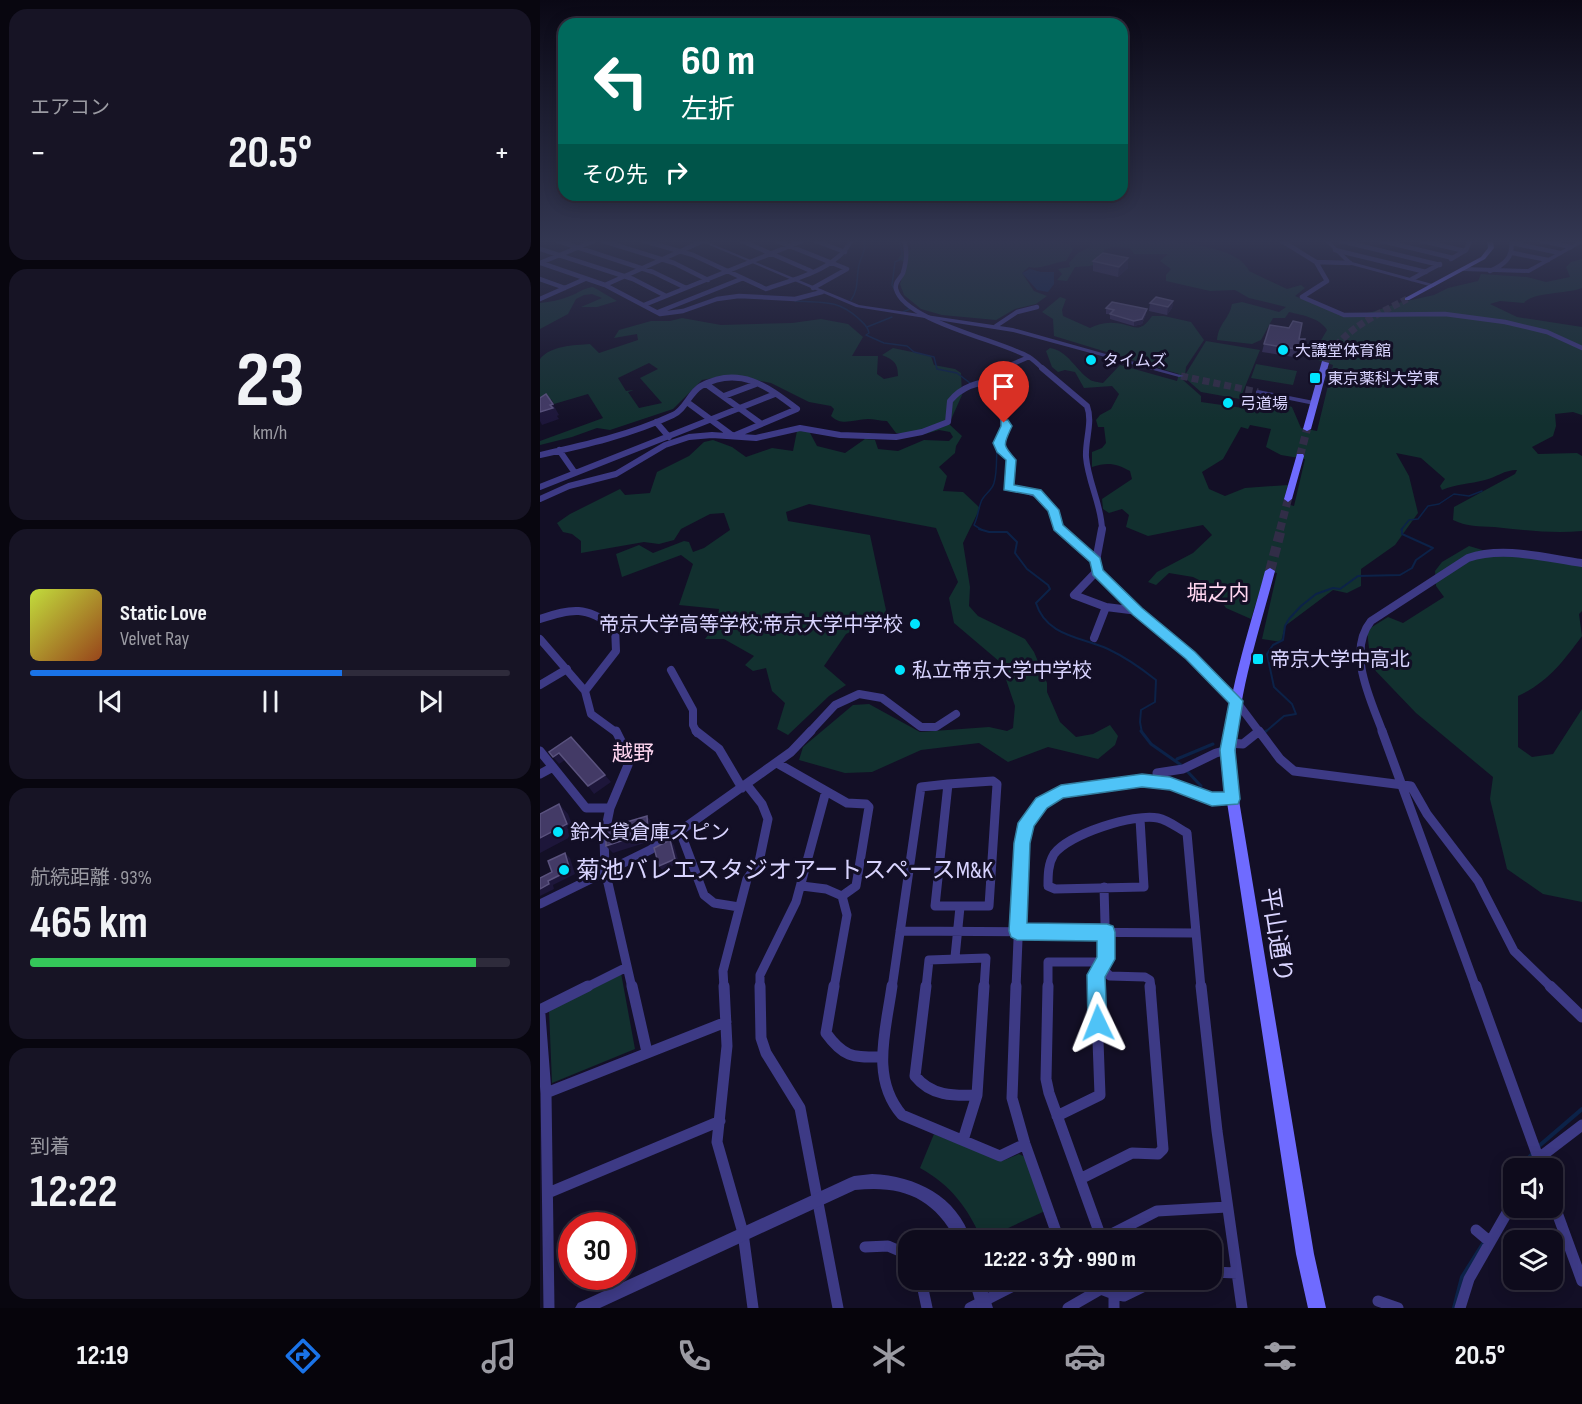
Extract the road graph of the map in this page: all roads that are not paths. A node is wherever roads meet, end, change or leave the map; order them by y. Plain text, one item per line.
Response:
1 (638, 302) edge
2 (651, 302) edge
3 (682, 302) edge
4 (707, 302) edge
5 (848, 302) edge
6 (905, 302) edge
7 (1314, 302) edge
8 (644, 305) junction
9 (656, 312) junction
10 (1013, 314) dead end
11 (929, 318) junction
12 (996, 326) junction
13 (1582, 348) edge
14 (1029, 357) junction
15 (1325, 363) tunnel mouth
16 (1181, 376) tunnel mouth
17 (999, 381) junction
18 (758, 383) junction
19 (706, 384) junction
20 (1258, 392) tunnel mouth
21 (775, 394) junction
22 (724, 396) junction
23 (687, 402) junction
24 (1314, 403) junction
25 (741, 408) junction
26 (711, 420) junction
27 (656, 422) junction
28 (760, 423) junction
29 (1307, 429) tunnel mouth
30 (669, 436) junction
31 (733, 436) junction
32 (560, 450) junction
33 (540, 455) edge
34 (1300, 456) tunnel mouth
35 (575, 473) junction
36 (540, 487) edge
37 (540, 499) edge
38 (1288, 500) tunnel mouth
39 (1096, 561) junction
40 (1582, 563) edge
41 (1270, 571) tunnel mouth
42 (1097, 572) junction
43 (1106, 607) junction
44 (1138, 611) junction
45 (540, 620) edge
46 (1094, 638) dead end
47 (540, 639) edge
48 (567, 669) junction
49 (670, 670) dead end
50 (540, 685) edge
51 (585, 691) junction
52 (1236, 701) junction
53 (956, 714) dead end
54 (1260, 735) junction
55 (1228, 746) junction
56 (540, 751) edge
57 (777, 763) junction
58 (553, 767) junction
59 (1157, 773) dead end
60 (540, 774) edge
61 (948, 784) junction
62 (1403, 786) junction
63 (744, 787) junction
64 (826, 791) junction
65 (1232, 799) junction
66 (610, 808) junction
67 (1140, 819) junction
68 (680, 831) junction
69 (605, 870) junction
70 (802, 886) junction
71 (1104, 888) junction
72 (842, 896) junction
73 (540, 904) edge
74 (739, 907) junction
75 (960, 907) junction
76 (958, 930) junction
77 (900, 931) junction
78 (1017, 931) junction
79 (1107, 932) junction
80 (1195, 933) junction
81 (955, 957) junction
82 (627, 967) junction
83 (1101, 967) junction
84 (540, 1010) edge
85 (540, 1016) edge
86 (1582, 1017) edge
87 (726, 1022) junction
88 (646, 1052) junction
89 (882, 1057) junction
90 (546, 1093) junction
91 (977, 1095) junction
92 (1057, 1116) junction
93 (720, 1121) junction
94 (1582, 1125) edge
95 (963, 1140) junction
96 (1025, 1144) junction
97 (1537, 1157) edge
98 (1080, 1179) junction
99 (548, 1192) junction
100 (818, 1199) junction
101 (1227, 1207) junction
102 (1503, 1218) edge
103 (1559, 1218) edge
104 (958, 1230) edge
105 (1055, 1230) edge
106 (1098, 1230) edge
107 (1120, 1230) edge
108 (1476, 1230) dead end
109 (743, 1233) junction
110 (1489, 1240) junction
111 (865, 1246) dead end
112 (898, 1248) edge
113 (1222, 1272) edge
114 (1237, 1273) junction
115 (1582, 1281) edge
116 (923, 1290) edge
117 (978, 1290) edge
118 (1008, 1290) edge
119 (1115, 1290) edge
120 (1136, 1290) edge
121 (1114, 1294) junction
122 (1378, 1301) dead end
123 (980, 1306) edge
124 (549, 1308) edge
125 (583, 1308) edge
126 (753, 1308) edge
127 (838, 1308) edge
128 (927, 1308) edge
129 (1068, 1308) edge
130 (1114, 1308) edge
131 (1242, 1308) edge
132 (1317, 1308) edge
133 (1398, 1308) edge
134 (1460, 1308) edge

1 - 8 street
2 - 8 street
3 - 9 street
4 - 9 street
5 - 11 street
6 - 11 street
7 - 13 street
8 - 9 street
10 - 12 street
11 - 12 street
11 - 14 street
12 - 16 street
14 - 17 street
14 - 39 street
15 - 24 main road
17 - 31 street
17 - 39 street
18 - 19 street
18 - 21 street
18 - 22 street
19 - 22 street
19 - 23 street
20 - 24 street
21 - 25 street
21 - 28 street
22 - 25 street
23 - 26 street
23 - 27 street
24 - 29 main road
25 - 26 street
25 - 28 street
26 - 30 street
26 - 31 street
27 - 30 street
27 - 32 street
28 - 31 street
30 - 35 street
31 - 37 street
32 - 33 street
32 - 35 street
34 - 38 main road
35 - 36 street
39 - 42 street
40 - 62 street
41 - 52 main road, 平山通り
42 - 43 street
42 - 44 street
43 - 44 street
43 - 46 street
44 - 52 street
45 - 51 street
47 - 48 street
48 - 50 street
48 - 51 street
49 - 63 street
51 - 66 street
52 - 54 street
52 - 55 main road, 平山通り
53 - 57 street
54 - 55 street
54 - 62 street
55 - 59 street
55 - 65 main road, 平山通り
56 - 58 street
57 - 63 street
57 - 64 street
58 - 60 street
58 - 66 street
61 - 75 street
61 - 75 street
61 - 77 street
62 - 86 street
62 - 97 street
63 - 68 street
63 - 74 street
64 - 70 street
64 - 72 street
65 - 78 street
65 - 132 main road, 平山通り
66 - 69 street
67 - 71 street
67 - 71 street
67 - 80 street
68 - 69 street
68 - 74 street
69 - 73 street
69 - 82 street
70 - 72 street
70 - 100 street
71 - 79 street
72 - 89 street
74 - 87 street
75 - 76 street
76 - 77 street
76 - 78 street
76 - 81 street
77 - 89 street
78 - 79 street
78 - 96 street
79 - 80 street
79 - 83 street
80 - 101 street
81 - 91 street
81 - 91 street
82 - 84 street
82 - 88 street
83 - 92 street
83 - 92 street
83 - 98 street
85 - 90 street
87 - 88 street
87 - 93 street
88 - 90 street
89 - 95 street
90 - 99 street
91 - 95 street
92 - 98 street
93 - 99 street
93 - 109 street
94 - 97 street
95 - 96 street
96 - 105 street
98 - 106 street
99 - 124 street
100 - 104 street
100 - 109 street
100 - 127 street
101 - 107 street
101 - 114 street
102 - 110 street
103 - 115 street
108 - 110 street
109 - 125 street
109 - 126 street
110 - 134 street
111 - 112 street
113 - 114 street
114 - 131 street
116 - 128 street
117 - 123 street
118 - 123 street
119 - 121 street
120 - 121 street
121 - 129 street
121 - 130 street
122 - 133 street

